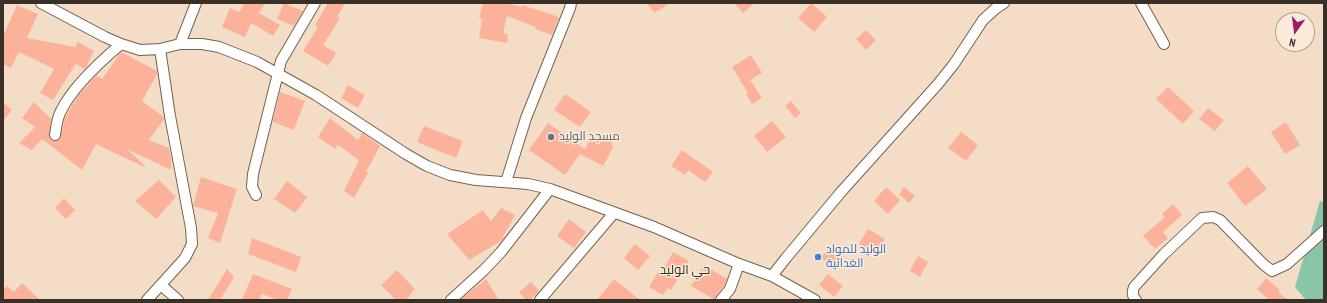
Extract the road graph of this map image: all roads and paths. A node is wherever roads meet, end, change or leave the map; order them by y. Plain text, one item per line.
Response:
1 (42, 3) edge
2 (196, 3) edge
3 (316, 3) edge
4 (571, 3) edge
5 (1004, 3) edge
6 (1141, 3) edge
7 (121, 44) junction
8 (180, 44) junction
9 (1164, 44) dead end
10 (160, 49) junction
11 (278, 72) junction
12 (54, 135) dead end
13 (506, 182) junction
14 (550, 189) junction
15 (256, 195) dead end
16 (614, 213) junction
17 (1324, 231) edge
18 (739, 264) junction
19 (772, 276) junction
20 (160, 285) junction
21 (147, 300) edge
22 (178, 300) edge
23 (451, 300) edge
24 (540, 300) edge
25 (721, 300) edge
26 (815, 300) edge
27 (1136, 300) edge

1 - 7 street
2 - 8 street
3 - 11 street
4 - 13 street
5 - 19 street
6 - 9 street
7 - 10 street
7 - 12 street
8 - 10 street
8 - 11 street
10 - 20 street
11 - 13 street
11 - 15 street
13 - 14 street
14 - 16 street
14 - 23 street
16 - 18 street
16 - 24 street
17 - 27 street
18 - 19 street
18 - 25 street
19 - 26 street
20 - 21 street
20 - 22 street

